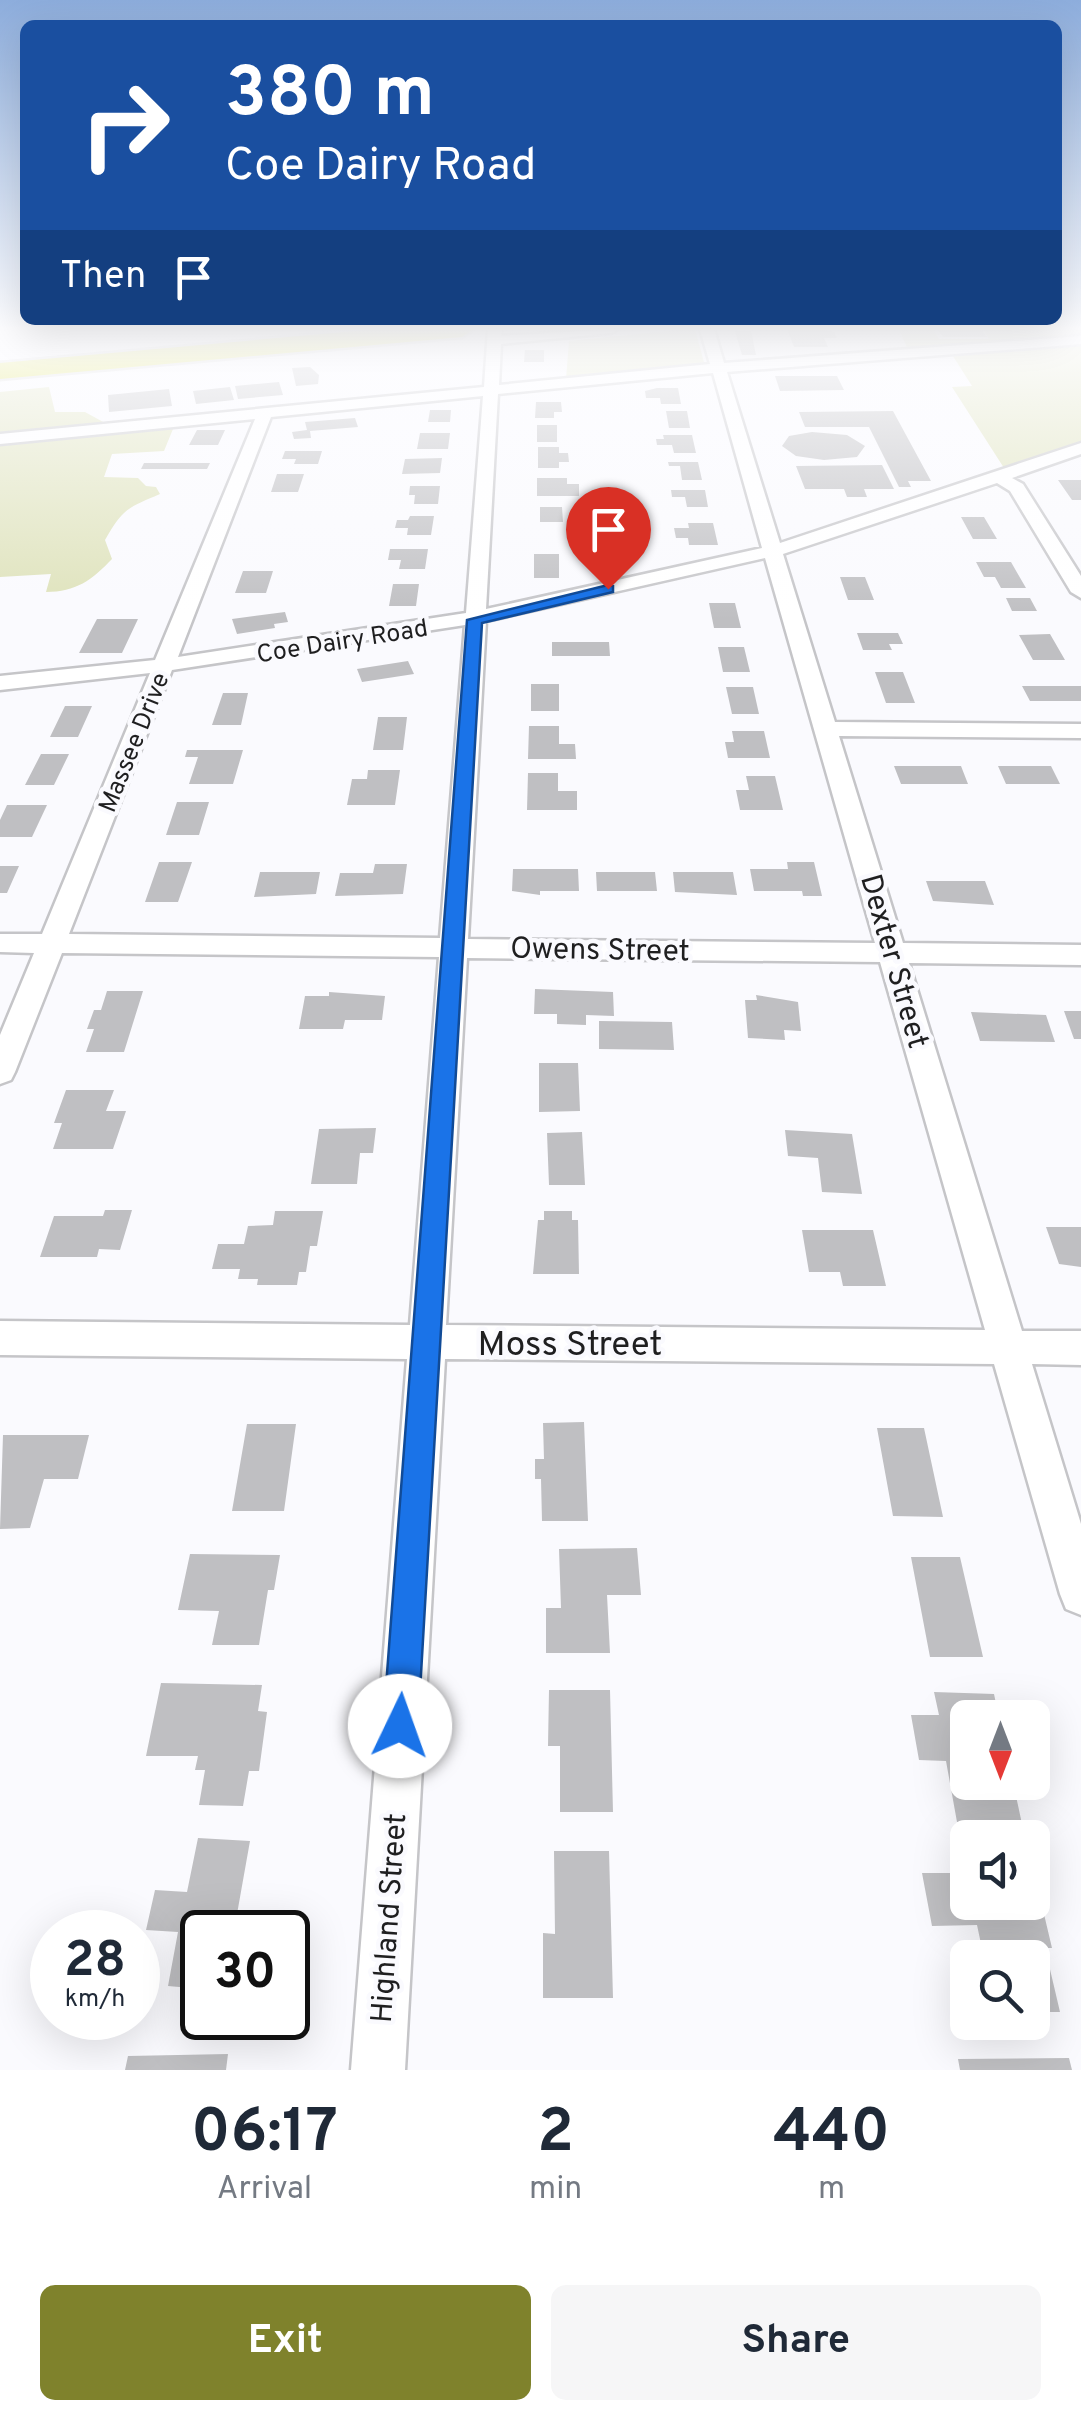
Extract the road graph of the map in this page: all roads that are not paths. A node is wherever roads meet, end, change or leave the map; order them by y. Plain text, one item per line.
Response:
1 (137, 426) edge
2 (260, 426) edge
3 (488, 426) edge
4 (737, 426) edge
5 (0, 439) edge
6 (1081, 448) edge
7 (997, 476) junction
8 (773, 551) junction
9 (1081, 592) edge
10 (474, 620) junction
11 (164, 667) junction
12 (0, 684) edge
13 (827, 729) junction
14 (1081, 731) edge
15 (0, 943) edge
16 (52, 943) junction
17 (452, 948) junction
18 (892, 952) junction
19 (1081, 954) edge
20 (0, 1072) edge
21 (0, 1338) edge
22 (425, 1342) junction
23 (1008, 1347) junction
24 (1081, 1348) edge
25 (1081, 1594) edge
26 (378, 2070) edge

1 - 5 street
2 - 11 street, Massee Drive
3 - 10 street, Highland Street
4 - 8 street, Dexter Street
6 - 7 street, Coe Dairy Road
7 - 8 street, Coe Dairy Road
7 - 9 street
8 - 10 street, Coe Dairy Road
8 - 13 street, Dexter Street
10 - 11 street, Coe Dairy Road
10 - 17 street, Highland Street
11 - 12 street, Coe Dairy Road
11 - 16 street, Massee Drive
13 - 14 street
13 - 18 street, Dexter Street
15 - 16 street, Owens Street
16 - 17 street, Owens Street
16 - 20 street, Massee Drive
17 - 18 street, Owens Street
17 - 22 street, Highland Street
18 - 19 street, Owens Street
18 - 23 street, Dexter Street
21 - 22 street, Moss Street
22 - 23 street, Moss Street
22 - 26 street, Highland Street
23 - 24 street, Moss Street
23 - 25 street, Dexter Street

